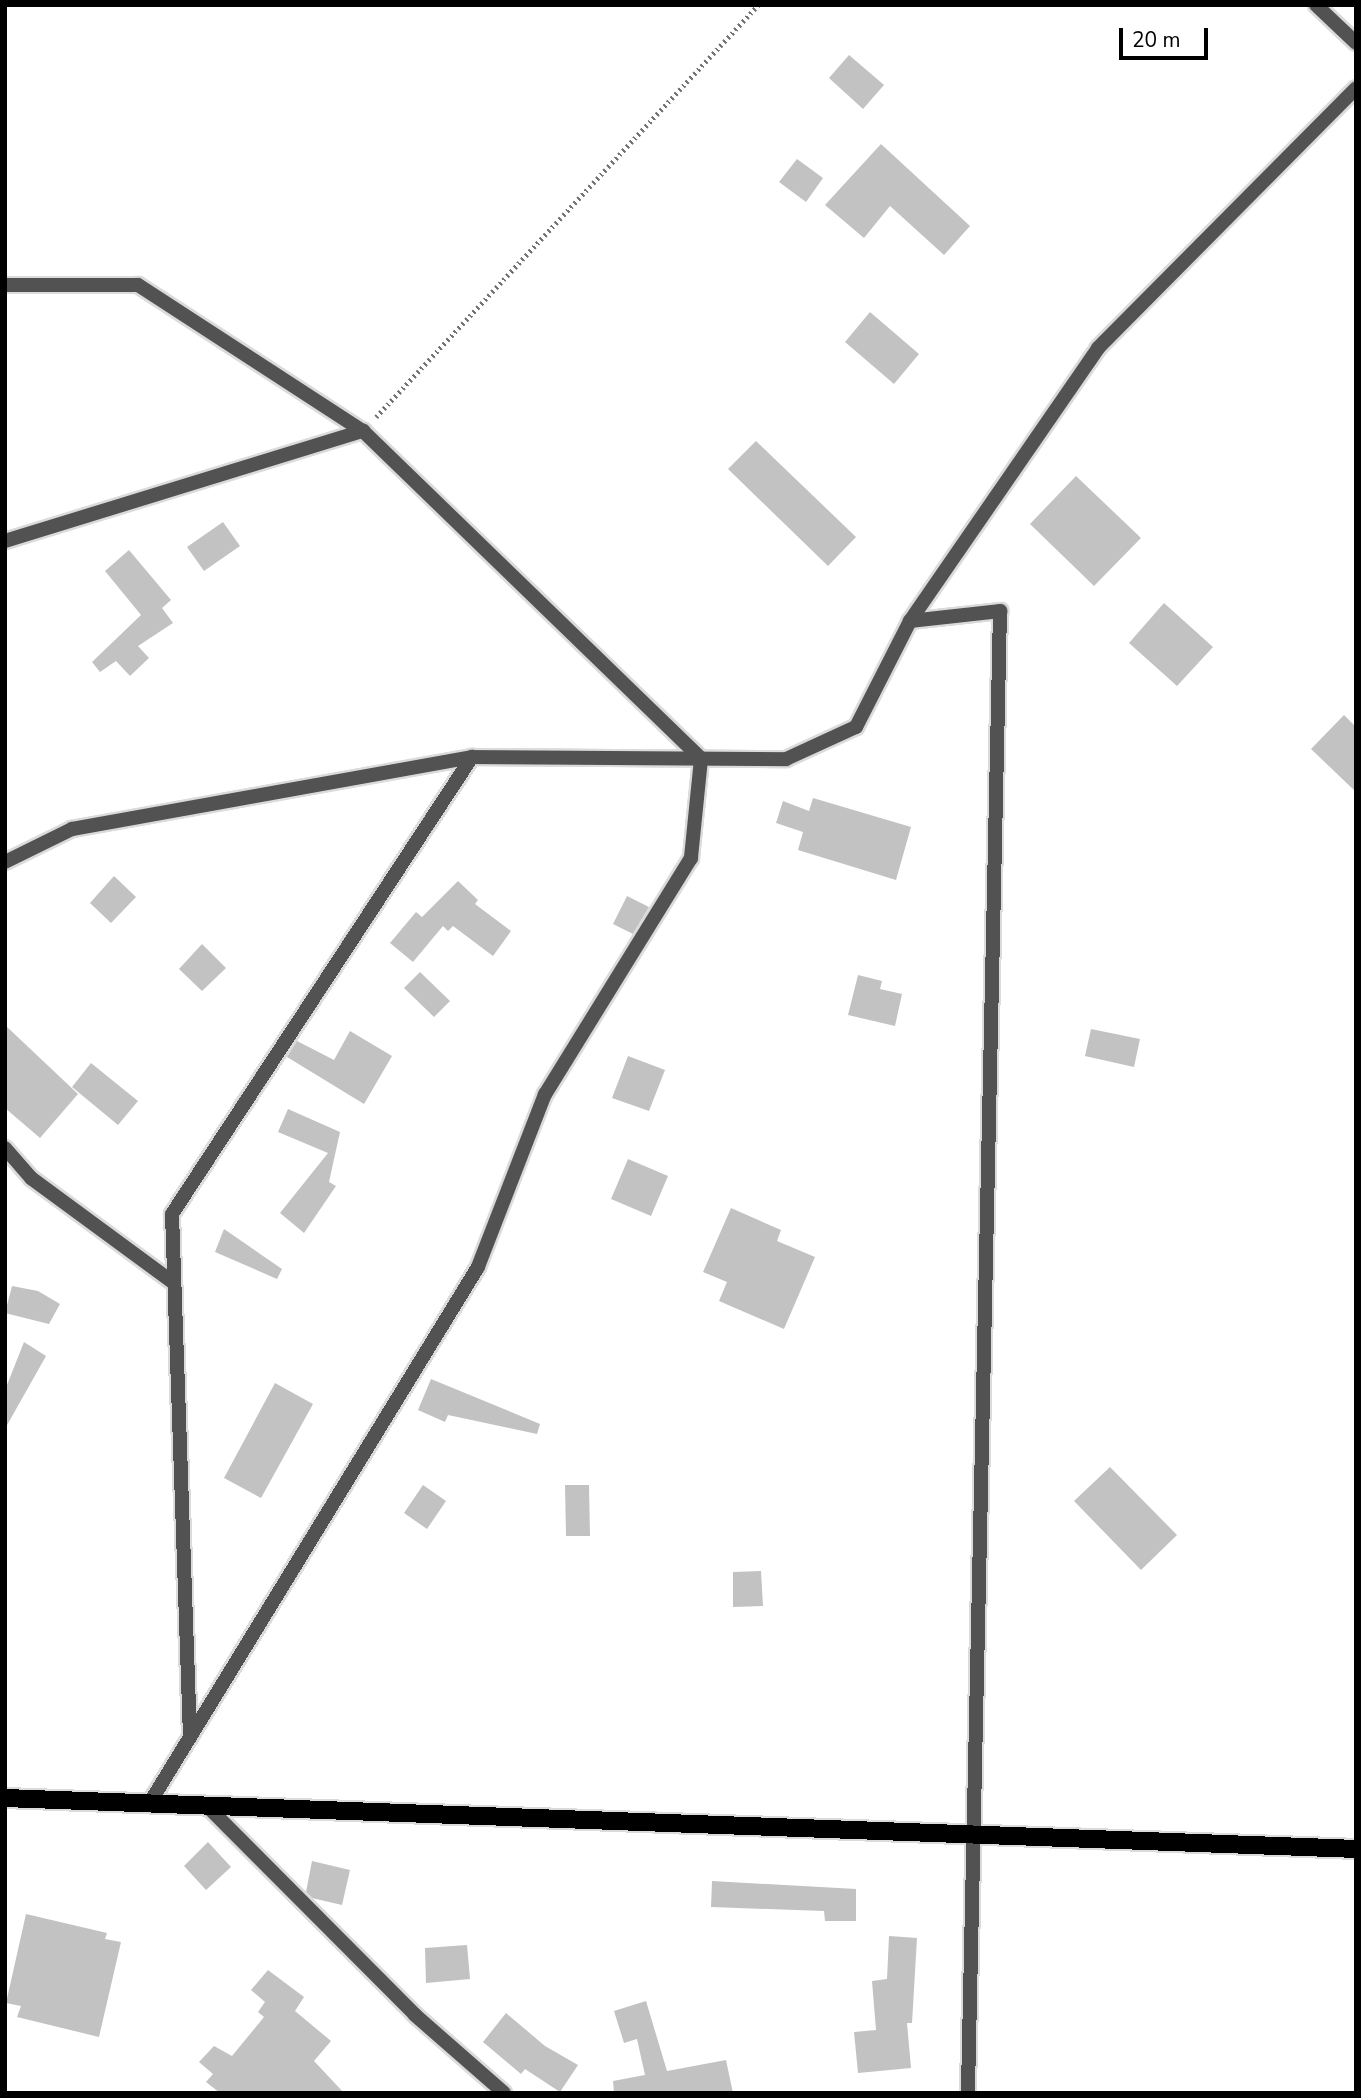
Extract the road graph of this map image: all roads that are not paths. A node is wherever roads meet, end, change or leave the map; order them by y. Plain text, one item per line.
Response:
1 (1316, 5) edge
2 (1356, 43) edge
3 (1356, 88) edge
4 (5, 285) edge
5 (363, 430) junction
6 (5, 541) edge
7 (910, 621) junction
8 (472, 757) junction
9 (701, 759) junction
10 (5, 862) edge
11 (5, 1149) edge
12 (174, 1283) junction
13 (190, 1737) junction
14 (5, 1798) edge
15 (149, 1804) junction
16 (207, 1806) junction
17 (974, 1837) junction
18 (1356, 1849) edge
19 (504, 2093) edge
20 (968, 2093) edge

1 - 2 street
3 - 7 street
4 - 5 street
5 - 6 street
5 - 9 street
7 - 9 street
7 - 17 street
8 - 9 street
8 - 10 street
8 - 12 street
9 - 13 street
11 - 12 street
12 - 13 street
13 - 15 street
14 - 15 main road
15 - 16 main road
16 - 17 main road
16 - 19 street
17 - 18 main road
17 - 20 street

